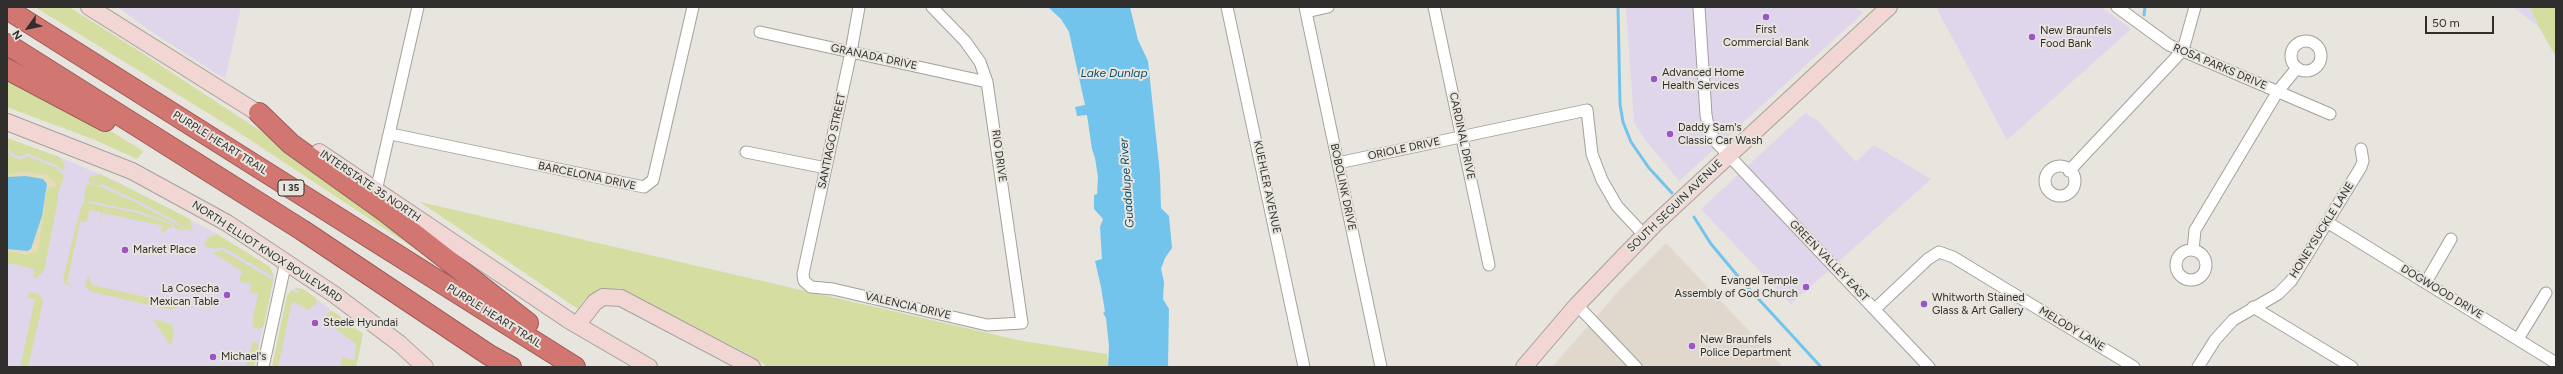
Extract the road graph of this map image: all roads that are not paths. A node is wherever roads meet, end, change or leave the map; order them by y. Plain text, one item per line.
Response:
1 (89, 7) edge
2 (418, 7) edge
3 (693, 7) edge
4 (859, 7) edge
5 (932, 7) edge
6 (1228, 7) edge
7 (1328, 7) edge
8 (1434, 7) edge
9 (1699, 7) edge
10 (1889, 7) edge
11 (2117, 7) edge
12 (2195, 7) edge
13 (7, 9) edge
14 (1306, 9) edge
15 (760, 32) dead end
16 (7, 44) edge
17 (2183, 50) junction
18 (851, 52) junction
19 (2297, 68) dead end
20 (7, 69) edge
21 (987, 82) junction
22 (2278, 91) junction
23 (259, 113) junction
24 (2330, 114) dead end
25 (7, 122) edge
26 (391, 134) junction
27 (1462, 137) junction
28 (2361, 149) dead end
29 (746, 152) dead end
30 (1728, 156) junction
31 (1338, 163) junction
32 (826, 168) junction
33 (2069, 170) dead end
34 (376, 191) junction
35 (2327, 222) junction
36 (302, 230) junction
37 (1644, 235) junction
38 (2451, 239) dead end
39 (2193, 250) dead end
40 (286, 261) junction
41 (1490, 265) dead end
42 (803, 274) joint
43 (2426, 282) junction
44 (2546, 293) dead end
45 (1577, 305) junction
46 (2253, 307) junction
47 (1875, 309) junction
48 (1022, 323) joint
49 (577, 325) junction
50 (2518, 339) junction
51 (496, 361) edge
52 (2556, 363) edge
53 (263, 367) edge
54 (425, 367) edge
55 (511, 367) edge
56 (575, 367) edge
57 (588, 367) edge
58 (649, 367) edge
59 (752, 367) edge
60 (1304, 367) edge
61 (1381, 367) edge
62 (1524, 367) edge
63 (1636, 367) edge
64 (1929, 367) edge
65 (2134, 367) edge
66 (2198, 367) edge
67 (2352, 367) edge

1 - 23 main road, INTERSTATE 35 NORTH
2 - 26 street
3 - 26 street, BARCELONA DRIVE
4 - 18 street, SANTIAGO STREET
5 - 21 street, RIO DRIVE
6 - 60 street, KUEHLER AVENUE
7 - 14 street
8 - 27 street, CARDINAL DRIVE
9 - 30 street, GREEN VALLEY EAST
10 - 30 main road, SOUTH SEGUIN AVENUE
11 - 17 street, ROSA PARKS DRIVE
12 - 17 street
13 - 56 highway, PURPLE HEART TRAIL / I 35
14 - 31 street, BOBOLINK DRIVE
15 - 18 street, GRANADA DRIVE
16 - 36 highway, I 35
17 - 22 street, ROSA PARKS DRIVE
17 - 33 street
18 - 21 street, GRANADA DRIVE
18 - 32 street, SANTIAGO STREET
19 - 22 street
20 - 36 highway
21 - 48 street, RIO DRIVE
22 - 24 street, ROSA PARKS DRIVE
22 - 39 street
23 - 34 main road, INTERSTATE 35 NORTH
23 - 57 highway
25 - 40 main road, NORTH ELLIOT KNOX BOULEVARD
26 - 34 street
27 - 31 street, ORIOLE DRIVE
27 - 37 street, ORIOLE DRIVE
27 - 41 street, CARDINAL DRIVE
28 - 35 street, HONEYSUCKLE LANE
29 - 32 street
30 - 37 main road, SOUTH SEGUIN AVENUE
30 - 47 street, GREEN VALLEY EAST
31 - 61 street, BOBOLINK DRIVE
32 - 42 street, SANTIAGO STREET
34 - 49 main road, INTERSTATE 35 NORTH
35 - 43 street, DOGWOOD DRIVE
35 - 46 street, HONEYSUCKLE LANE
36 - 51 highway, I 35
37 - 45 main road, SOUTH SEGUIN AVENUE
38 - 43 street
40 - 53 street
40 - 54 main road, NORTH ELLIOT KNOX BOULEVARD
42 - 48 street, VALENCIA DRIVE
43 - 50 street, DOGWOOD DRIVE
44 - 50 street
45 - 62 main road, SOUTH SEGUIN AVENUE
45 - 63 street
46 - 66 street, HONEYSUCKLE LANE
46 - 67 street
47 - 64 street, GREEN VALLEY EAST
47 - 65 street, MELODY LANE
49 - 58 main road, INTERSTATE 35 NORTH
49 - 59 main road
50 - 52 street, DOGWOOD DRIVE
51 - 55 highway, I 35

